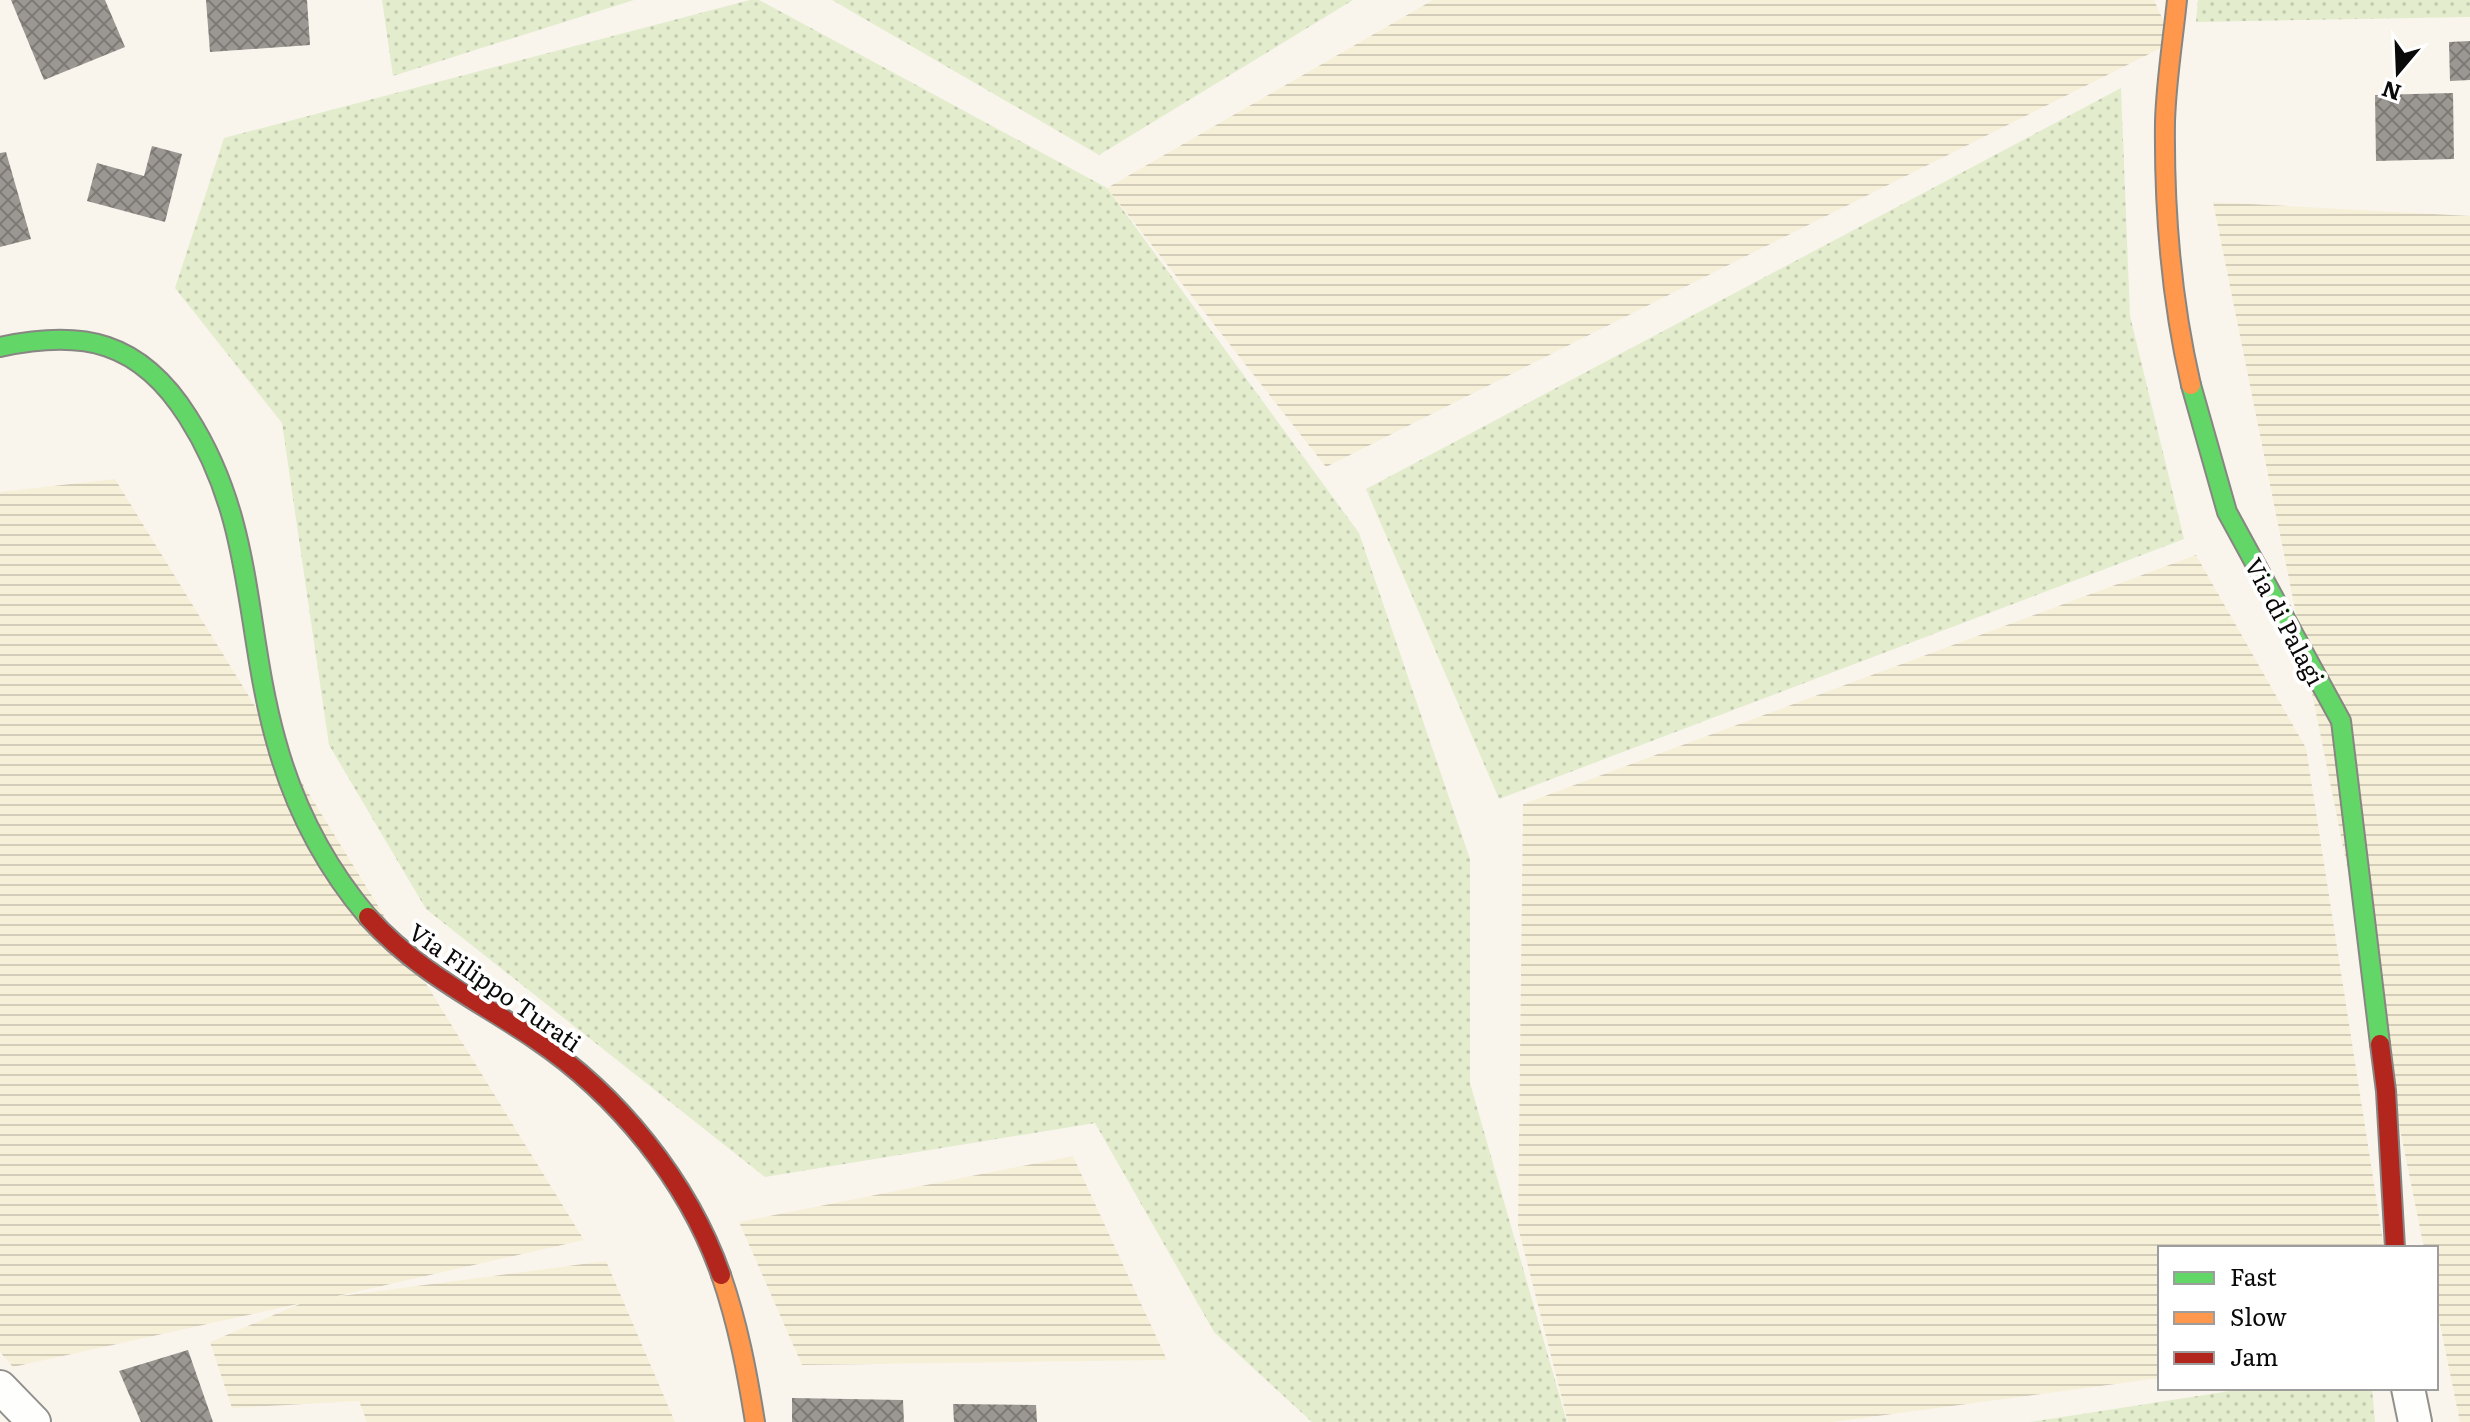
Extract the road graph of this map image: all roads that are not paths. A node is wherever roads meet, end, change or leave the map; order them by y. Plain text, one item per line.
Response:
1 (2177, 0) edge
2 (0, 347) edge
3 (2395, 1246) edge
4 (0, 1387) edge
5 (2408, 1390) edge
6 (34, 1422) edge
7 (755, 1422) edge
8 (2415, 1422) edge

1 - 3 main road, Via di Palagi
2 - 7 main road, Via Filippo Turati
4 - 6 street
5 - 8 street

